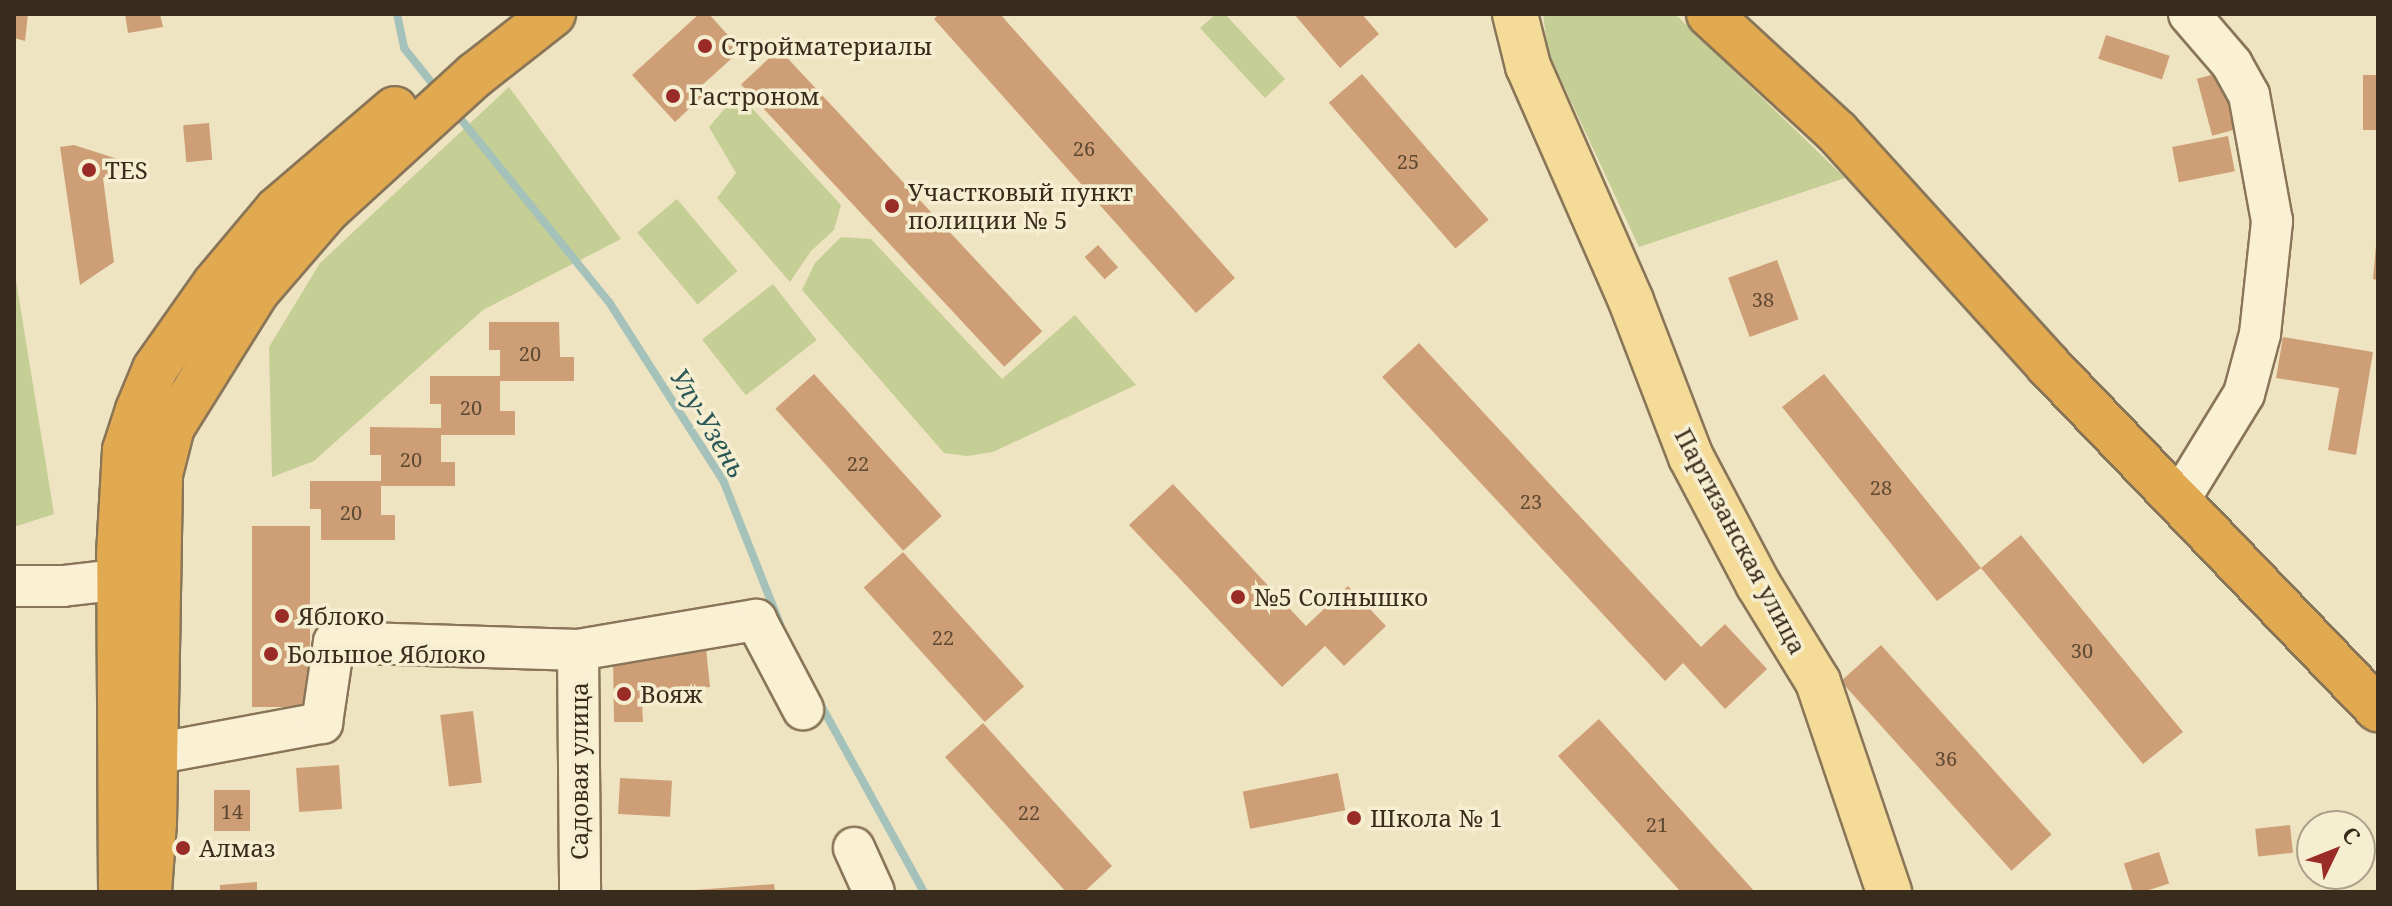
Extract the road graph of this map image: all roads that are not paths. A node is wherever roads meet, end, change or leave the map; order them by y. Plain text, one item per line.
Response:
1 (506, 14) edge
2 (553, 14) edge
3 (1515, 14) edge
4 (1709, 14) edge
5 (1743, 14) edge
6 (2189, 14) edge
7 (468, 64) junction
8 (420, 105) junction
9 (2187, 487) junction
10 (161, 574) junction
11 (118, 581) junction
12 (14, 586) edge
13 (578, 650) junction
14 (2378, 688) edge
15 (803, 709) dead end
16 (2378, 709) edge
17 (154, 754) junction
18 (854, 848) dead end
19 (121, 892) edge
20 (149, 892) edge
21 (580, 892) edge
22 (874, 892) edge
23 (1889, 892) edge

1 - 7 highway
2 - 7 highway
3 - 23 main road, Партизанская улица
4 - 16 highway
5 - 9 highway
6 - 9 street
7 - 8 highway
8 - 10 highway
8 - 11 highway
9 - 14 highway
10 - 11 street
10 - 17 highway
11 - 12 street
11 - 19 highway
13 - 15 street
13 - 17 street
13 - 21 street, Садовая улица
17 - 20 highway
18 - 22 street

